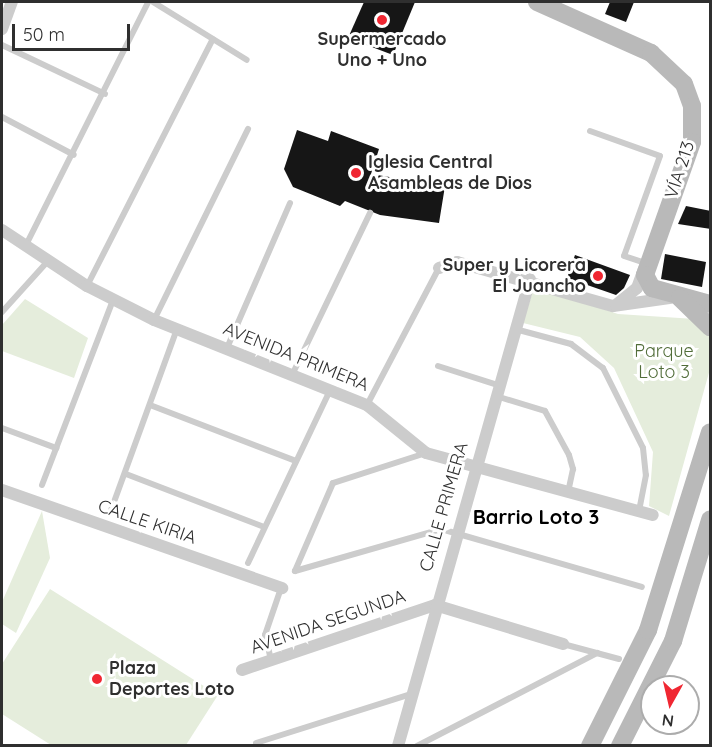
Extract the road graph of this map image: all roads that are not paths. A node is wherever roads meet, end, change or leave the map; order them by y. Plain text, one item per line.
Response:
1 (12, 2) edge
2 (148, 2) edge
3 (153, 2) edge
4 (537, 2) edge
5 (2, 29) edge
6 (213, 39) junction
7 (2, 45) edge
8 (247, 60) dead end
9 (105, 94) junction
10 (2, 117) edge
11 (248, 129) dead end
12 (590, 131) dead end
13 (74, 154) junction
14 (290, 202) dead end
15 (370, 213) dead end
16 (2, 230) edge
17 (25, 246) junction
18 (47, 262) junction
19 (645, 266) junction
20 (440, 268) joint
21 (530, 279) junction
22 (87, 286) junction
23 (678, 297) junction
24 (113, 300) junction
25 (711, 304) edge
26 (613, 306) junction
27 (2, 312) edge
28 (154, 320) junction
29 (711, 327) edge
30 (177, 329) junction
31 (515, 329) junction
32 (227, 348) junction
33 (438, 366) dead end
34 (293, 373) junction
35 (330, 390) junction
36 (496, 390) junction
37 (150, 405) junction
38 (367, 405) junction
39 (2, 428) edge
40 (711, 432) edge
41 (56, 448) junction
42 (426, 453) junction
43 (296, 461) junction
44 (473, 468) junction
45 (126, 474) junction
46 (42, 485) dead end
47 (2, 490) edge
48 (568, 492) junction
49 (639, 511) junction
50 (110, 513) dead end
51 (653, 515) dead end
52 (711, 520) edge
53 (264, 527) junction
54 (455, 532) junction
55 (248, 562) dead end
56 (642, 586) dead end
57 (282, 588) joint
58 (435, 605) junction
59 (563, 644) joint
60 (597, 653) junction
61 (619, 658) dead end
62 (272, 660) junction
63 (242, 670) dead end
64 (411, 694) junction
65 (256, 743) dead end
66 (398, 746) edge
67 (417, 746) edge
68 (590, 746) edge
69 (620, 746) edge

1 - 5 street
2 - 9 lane
3 - 6 lane
4 - 19 main road, VÍA 213
6 - 8 lane
6 - 22 lane
7 - 9 lane
9 - 13 lane
10 - 13 lane
11 - 28 lane
12 - 19 lane
13 - 17 lane
14 - 32 lane
15 - 34 lane
16 - 17 street, AVENIDA PRIMERA
17 - 18 street, AVENIDA PRIMERA
18 - 22 street, AVENIDA PRIMERA
18 - 27 lane
19 - 23 main road
19 - 26 street
20 - 21 street
20 - 38 lane
21 - 26 street
21 - 31 street, CALLE PRIMERA
22 - 24 street, AVENIDA PRIMERA
23 - 25 main road
23 - 26 street
23 - 29 main road
24 - 28 street, AVENIDA PRIMERA
24 - 41 lane
28 - 30 street, AVENIDA PRIMERA
30 - 32 street, AVENIDA PRIMERA
30 - 37 lane
31 - 36 street, CALLE PRIMERA
31 - 49 lane
32 - 34 street, AVENIDA PRIMERA
33 - 36 lane
34 - 35 street, AVENIDA PRIMERA
35 - 38 street, AVENIDA PRIMERA
35 - 43 lane
36 - 44 street, CALLE PRIMERA
36 - 48 lane
37 - 43 lane
37 - 45 lane
38 - 42 street, AVENIDA PRIMERA
39 - 41 lane
40 - 68 main road
41 - 46 lane
42 - 44 street, AVENIDA PRIMERA
42 - 54 lane
43 - 53 lane
44 - 48 street, AVENIDA PRIMERA
44 - 54 street, CALLE PRIMERA
45 - 50 lane
45 - 53 lane
47 - 57 street, CALLE KIRIA
48 - 49 street, AVENIDA PRIMERA
49 - 51 street, AVENIDA PRIMERA
52 - 69 main road
53 - 55 lane
54 - 56 lane
54 - 58 street, CALLE PRIMERA
57 - 62 lane
58 - 59 street, AVENIDA SEGUNDA
58 - 62 street, AVENIDA SEGUNDA
58 - 64 street, CALLE PRIMERA
59 - 60 lane
60 - 61 lane
60 - 67 lane
62 - 63 street, AVENIDA SEGUNDA
64 - 65 lane
64 - 66 street, CALLE PRIMERA

